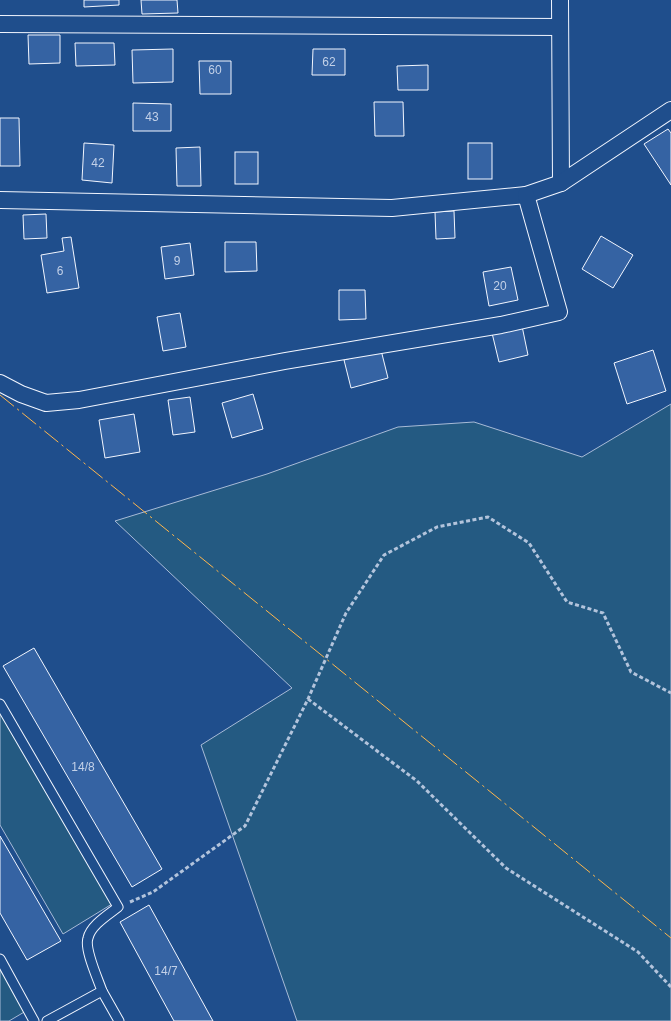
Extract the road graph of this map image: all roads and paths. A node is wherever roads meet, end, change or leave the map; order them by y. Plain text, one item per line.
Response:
1 (560, 0) edge
2 (0, 24) edge
3 (560, 27) junction
4 (671, 110) edge
5 (561, 183) junction
6 (526, 195) junction
7 (0, 200) edge
8 (0, 383) edge
9 (671, 693) edge
10 (308, 700) junction
11 (0, 704) edge
12 (118, 907) junction
13 (0, 958) edge
14 (671, 986) edge
15 (102, 991) junction
16 (34, 1021) edge
17 (47, 1021) edge
18 (119, 1021) edge

1 - 3 street
2 - 3 street
3 - 5 street
4 - 5 street
5 - 6 street
6 - 7 street
6 - 8 street
9 - 10 path
10 - 12 path
10 - 14 path
11 - 12 lane
12 - 15 lane
13 - 16 lane
15 - 17 lane
15 - 18 lane

